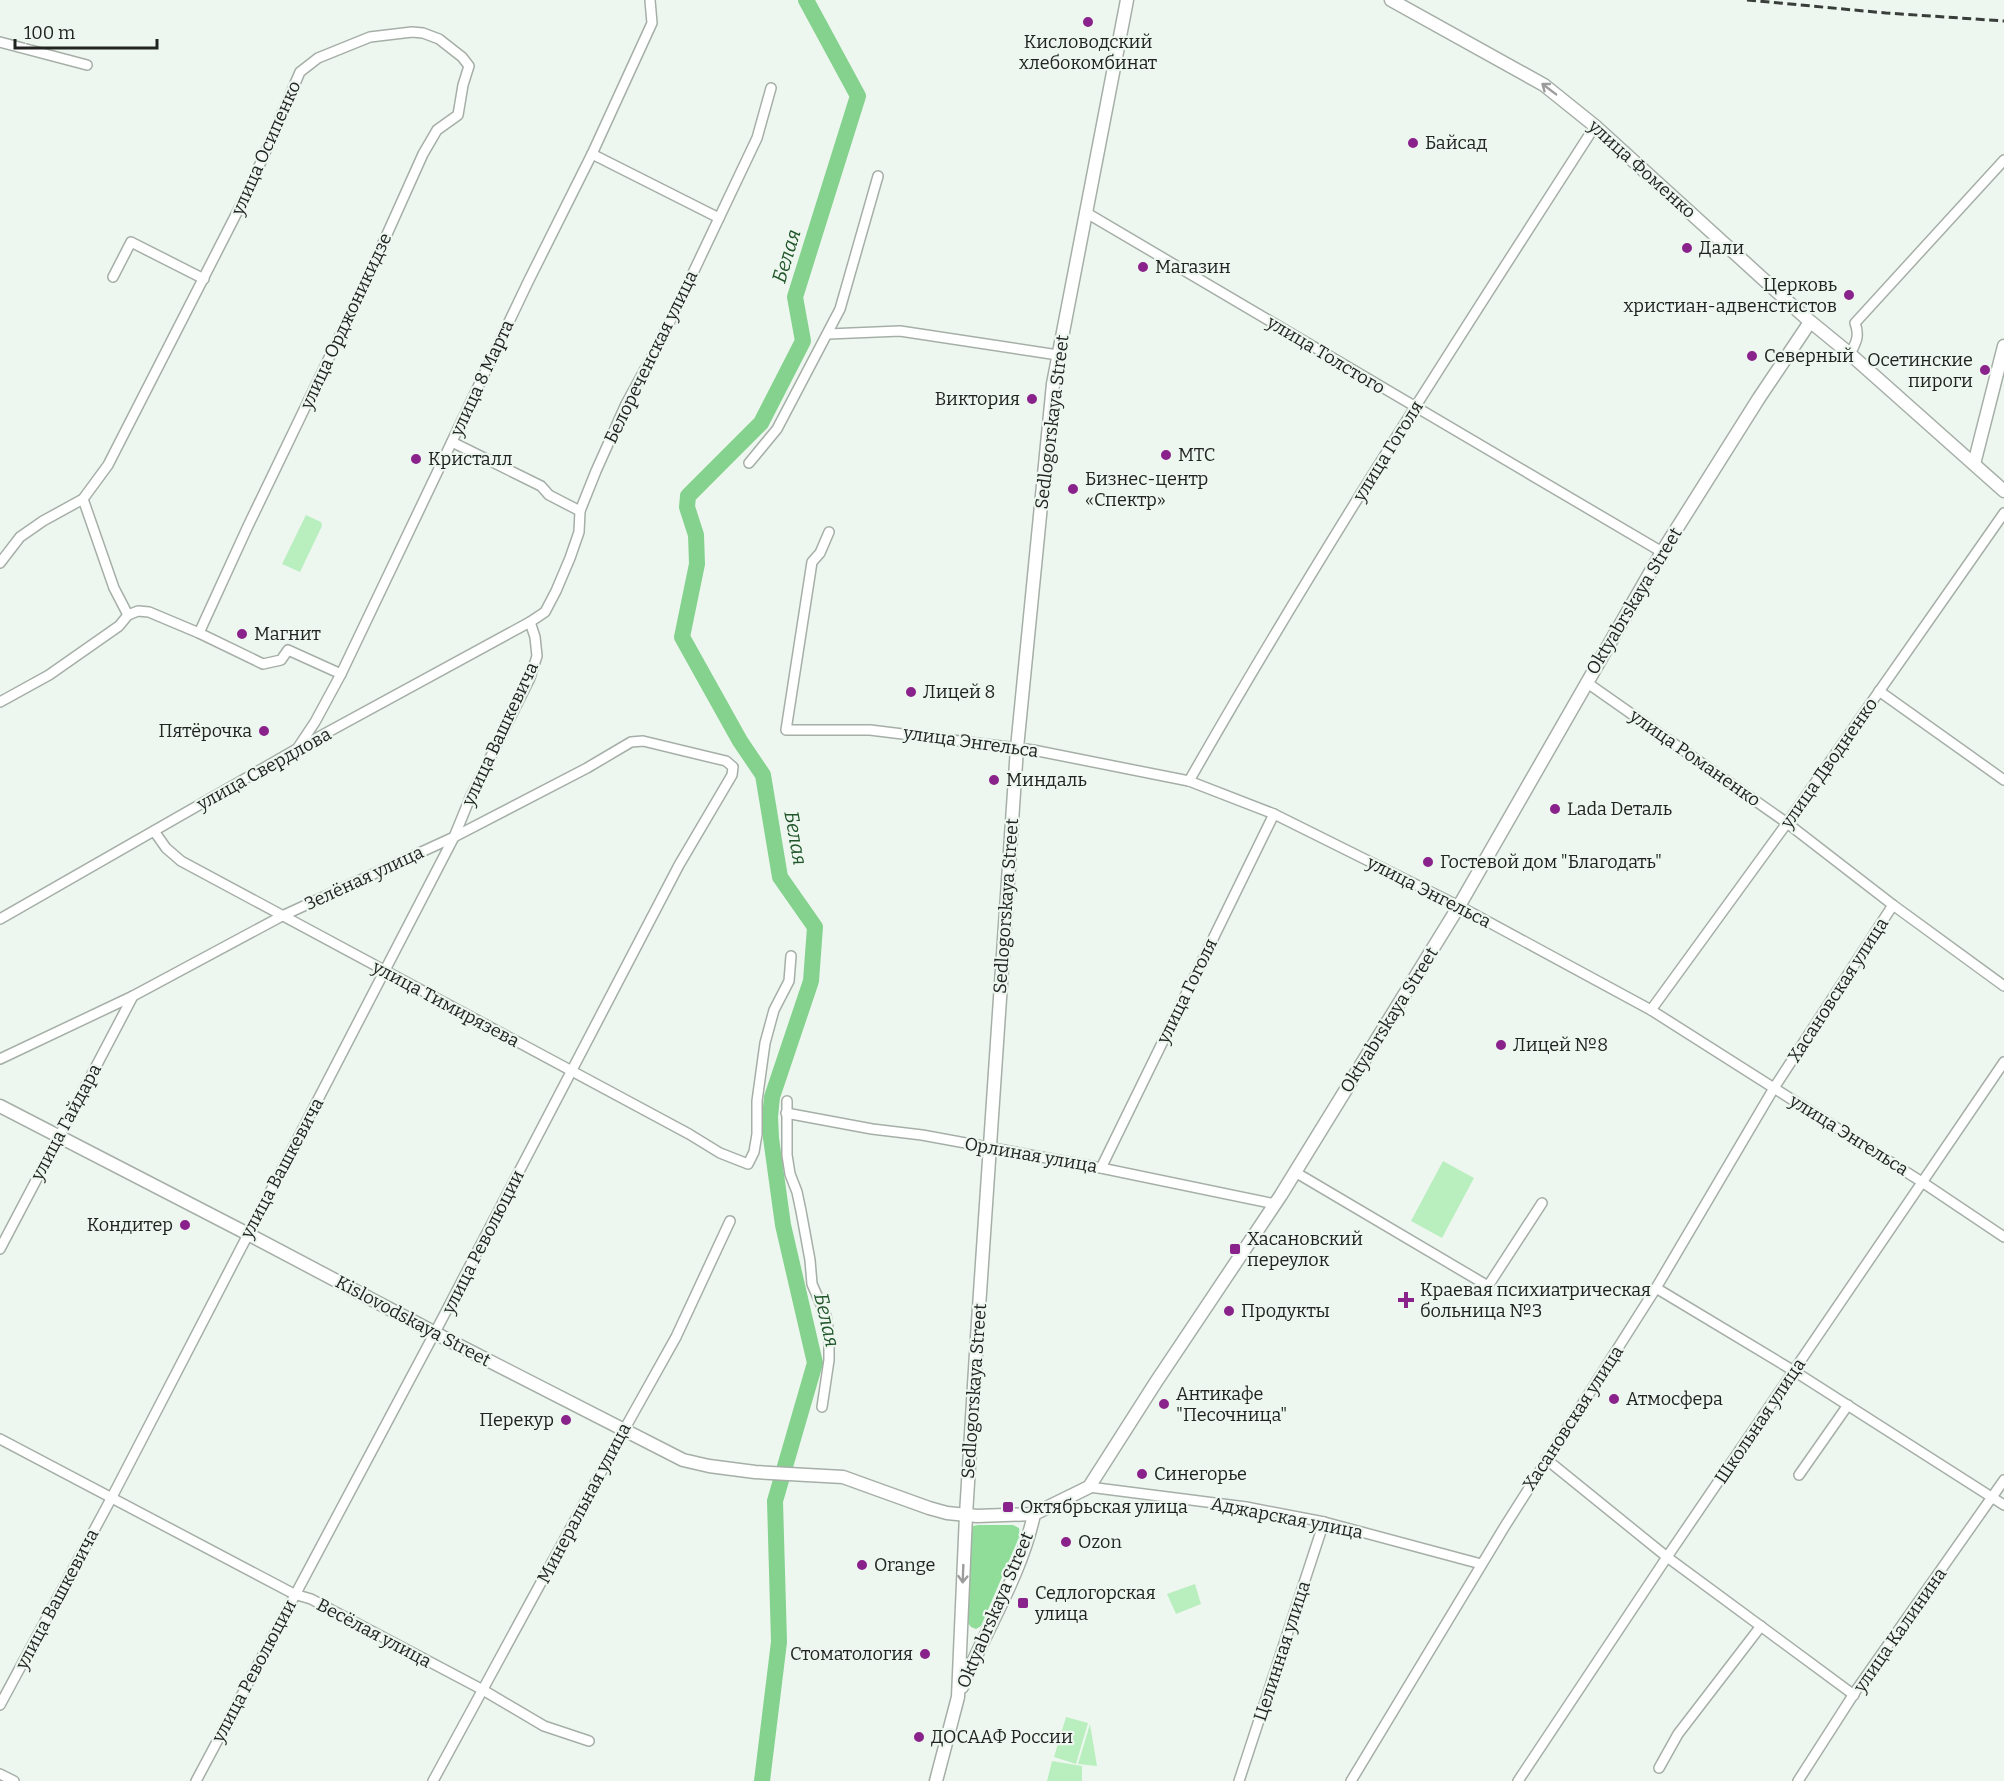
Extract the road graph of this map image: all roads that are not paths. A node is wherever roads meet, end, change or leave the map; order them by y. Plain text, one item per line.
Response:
1 (650, 0) edge
2 (1127, 0) edge
3 (1391, 0) edge
4 (423, 33) joint
5 (0, 42) edge
6 (87, 65) dead end
7 (771, 88) dead end
8 (1594, 126) junction
9 (592, 154) junction
10 (2004, 160) edge
11 (878, 176) dead end
12 (1085, 212) junction
13 (718, 218) junction
14 (113, 277) dead end
15 (204, 279) junction
16 (1810, 322) junction
17 (828, 334) junction
18 (2004, 346) edge
19 (1850, 354) junction
20 (1058, 355) junction
21 (1414, 408) junction
22 (452, 442) junction
23 (749, 463) dead end
24 (1974, 464) junction
25 (2004, 491) edge
26 (83, 499) junction
27 (580, 511) junction
28 (2004, 513) edge
29 (829, 532) dead end
30 (1662, 552) junction
31 (0, 563) edge
32 (128, 615) junction
33 (530, 622) junction
34 (199, 633) junction
35 (341, 674) junction
36 (1586, 682) junction
37 (1879, 691) junction
38 (0, 702) edge
39 (1017, 748) junction
40 (296, 750) junction
41 (733, 767) joint
42 (2004, 780) edge
43 (1190, 781) junction
44 (1274, 814) junction
45 (1787, 823) junction
46 (154, 831) junction
47 (454, 837) junction
48 (1893, 905) junction
49 (1459, 906) junction
50 (282, 916) junction
51 (0, 919) edge
52 (791, 956) dead end
53 (385, 972) junction
54 (2004, 986) edge
55 (133, 996) junction
56 (1651, 1010) junction
57 (0, 1059) edge
58 (2004, 1062) edge
59 (572, 1071) junction
60 (1774, 1088) junction
61 (787, 1101) dead end
62 (0, 1106) edge
63 (786, 1113) junction
64 (59, 1137) junction
65 (989, 1148) junction
66 (1101, 1168) junction
67 (1295, 1172) junction
68 (1923, 1182) junction
69 (1542, 1203) dead end
70 (1275, 1204) junction
71 (730, 1221) dead end
72 (248, 1234) junction
73 (2004, 1237) edge
74 (0, 1249) edge
75 (1656, 1288) junction
76 (435, 1333) junction
77 (1794, 1371) junction
78 (1848, 1405) junction
79 (822, 1407) dead end
80 (624, 1430) junction
81 (0, 1438) edge
82 (1546, 1459) junction
83 (1799, 1475) dead end
84 (2004, 1480) edge
85 (1089, 1487) junction
86 (112, 1497) junction
87 (1993, 1498) junction
88 (2004, 1505) edge
89 (1034, 1514) junction
90 (966, 1515) junction
91 (1324, 1522) junction
92 (1667, 1557) junction
93 (1481, 1564) junction
94 (294, 1594) junction
95 (1761, 1626) junction
96 (483, 1690) junction
97 (1854, 1695) junction
98 (958, 1697) junction
99 (0, 1705) edge
100 (589, 1741) dead end
101 (1659, 1768) dead end
102 (0, 1773) edge
103 (14, 1781) edge
104 (196, 1781) edge
105 (433, 1781) edge
106 (936, 1781) edge
107 (1239, 1781) edge
108 (1351, 1781) edge
109 (1518, 1781) edge
110 (1798, 1781) edge

1 - 9 street, улица 8 Марта
2 - 12 main road, Sedlogorskaya Street
8 -> 3 main road, улица Фоменко
4 - 15 street, улица Осипенко
4 - 34 street, улица Орджоникидзе
5 - 6 street
7 - 13 street, Белореченская улица
8 - 16 main road, улица Фоменко
8 - 21 street, улица Гоголя
9 - 13 street
9 - 22 street, улица 8 Марта
10 - 19 street
11 - 17 street
12 - 20 main road, Sedlogorskaya Street
12 - 21 street, улица Толстого
13 - 27 street, Белореченская улица
14 - 15 street
15 - 26 street, улица Осипенко
16 - 19 main road, улица Фоменко
16 - 30 main road, Oktyabrskaya Street
17 - 20 street
17 - 23 street
18 - 24 main road
19 - 24 main road, улица Фоменко
20 - 39 main road, Sedlogorskaya Street
21 - 30 street, улица Толстого
21 - 43 street, улица Гоголя
22 - 27 street
22 - 35 street, улица 8 Марта
24 - 25 main road, улица Фоменко
26 - 31 street, улица Осипенко
26 - 32 street
27 - 33 street, Белореченская улица
28 - 37 street, улица Дводненко
29 - 39 street, улица Энгельса
30 - 36 main road, Oktyabrskaya Street
32 - 34 street
32 - 38 street
33 - 40 street, улица Свердлова
33 - 47 street, улица Вашкевича
34 - 35 street
35 - 40 street, улица 8 Марта
36 - 45 street, улица Романенко
36 - 49 main road, Oktyabrskaya Street
37 - 42 street
37 - 45 street, улица Дводненко
39 - 43 street, улица Энгельса
39 - 65 main road, Sedlogorskaya Street
40 - 46 street, улица Свердлова
41 - 47 street, Зелёная улица
41 - 59 street, улица Революции
43 - 44 street, улица Энгельса
44 - 49 street, улица Энгельса
44 - 66 street, улица Гоголя
45 - 48 street, улица Романенко
45 - 56 street, улица Дводненко
46 - 50 street, улица Тимирязева
46 - 51 street, улица Свердлова
47 - 50 street, Зелёная улица
47 - 53 street, улица Вашкевича
48 - 54 street, улица Романенко
48 - 60 street, Хасановская улица
49 - 56 street, улица Энгельса
49 - 67 main road, Oktyabrskaya Street
50 - 53 street, улица Тимирязева
50 - 55 street, Зелёная улица
52 - 59 street, улица Тимирязева
53 - 59 street, улица Тимирязева
53 - 72 street, улица Вашкевича
55 - 57 street, Зелёная улица
55 - 64 street, улица Гайдара
56 - 60 street, улица Энгельса
58 - 68 street, Школьная улица
59 - 76 street, улица Революции
60 - 68 street, улица Энгельса
60 - 75 street, Хасановская улица
61 - 63 street
62 - 64 main road, Kislovodskaya Street
63 - 65 street, Орлиная улица
63 - 79 street
64 - 72 main road, Kislovodskaya Street
64 - 74 street, улица Гайдара
65 - 66 street, Орлиная улица
65 - 90 main road, Sedlogorskaya Street
66 - 70 street, Орлиная улица
67 - 69 street
67 - 70 main road, Oktyabrskaya Street
68 - 73 street, улица Энгельса
68 - 77 street, Школьная улица
70 - 85 main road, Oktyabrskaya Street
71 - 80 street, Минеральная улица
72 - 76 main road, Kislovodskaya Street
72 - 86 street, улица Вашкевича
75 - 77 street
75 - 82 street, Хасановская улица
76 - 80 main road, Kislovodskaya Street
76 - 94 street, улица Революции
77 - 78 street
77 - 92 street, Школьная улица
78 - 83 street
78 - 87 street
80 - 90 main road, Kislovodskaya Street
80 - 96 street, Минеральная улица
81 - 86 street, Весёлая улица
82 - 92 street
82 - 93 street, Хасановская улица
84 - 87 street, улица Калинина
85 - 89 main road, Oktyabrskaya Street
85 - 91 street, Аджарская улица
86 - 94 street, Весёлая улица
86 - 99 street, улица Вашкевича
87 - 88 street
87 - 97 street, улица Калинина
89 - 90 main road
89 - 98 main road, Oktyabrskaya Street
90 -> 98 main road, Sedlogorskaya Street
91 - 93 street, Аджарская улица
91 - 107 street, Целинная улица
92 - 95 street
92 - 109 street, Школьная улица
93 - 108 street, Хасановская улица
94 - 96 street, Весёлая улица
94 - 104 street, улица Революции
95 - 97 street
95 - 101 street
96 - 100 street, Весёлая улица
96 - 105 street, Минеральная улица
97 - 110 street, улица Калинина
98 - 106 main road, Sedlogorskaya Street
102 - 103 street

